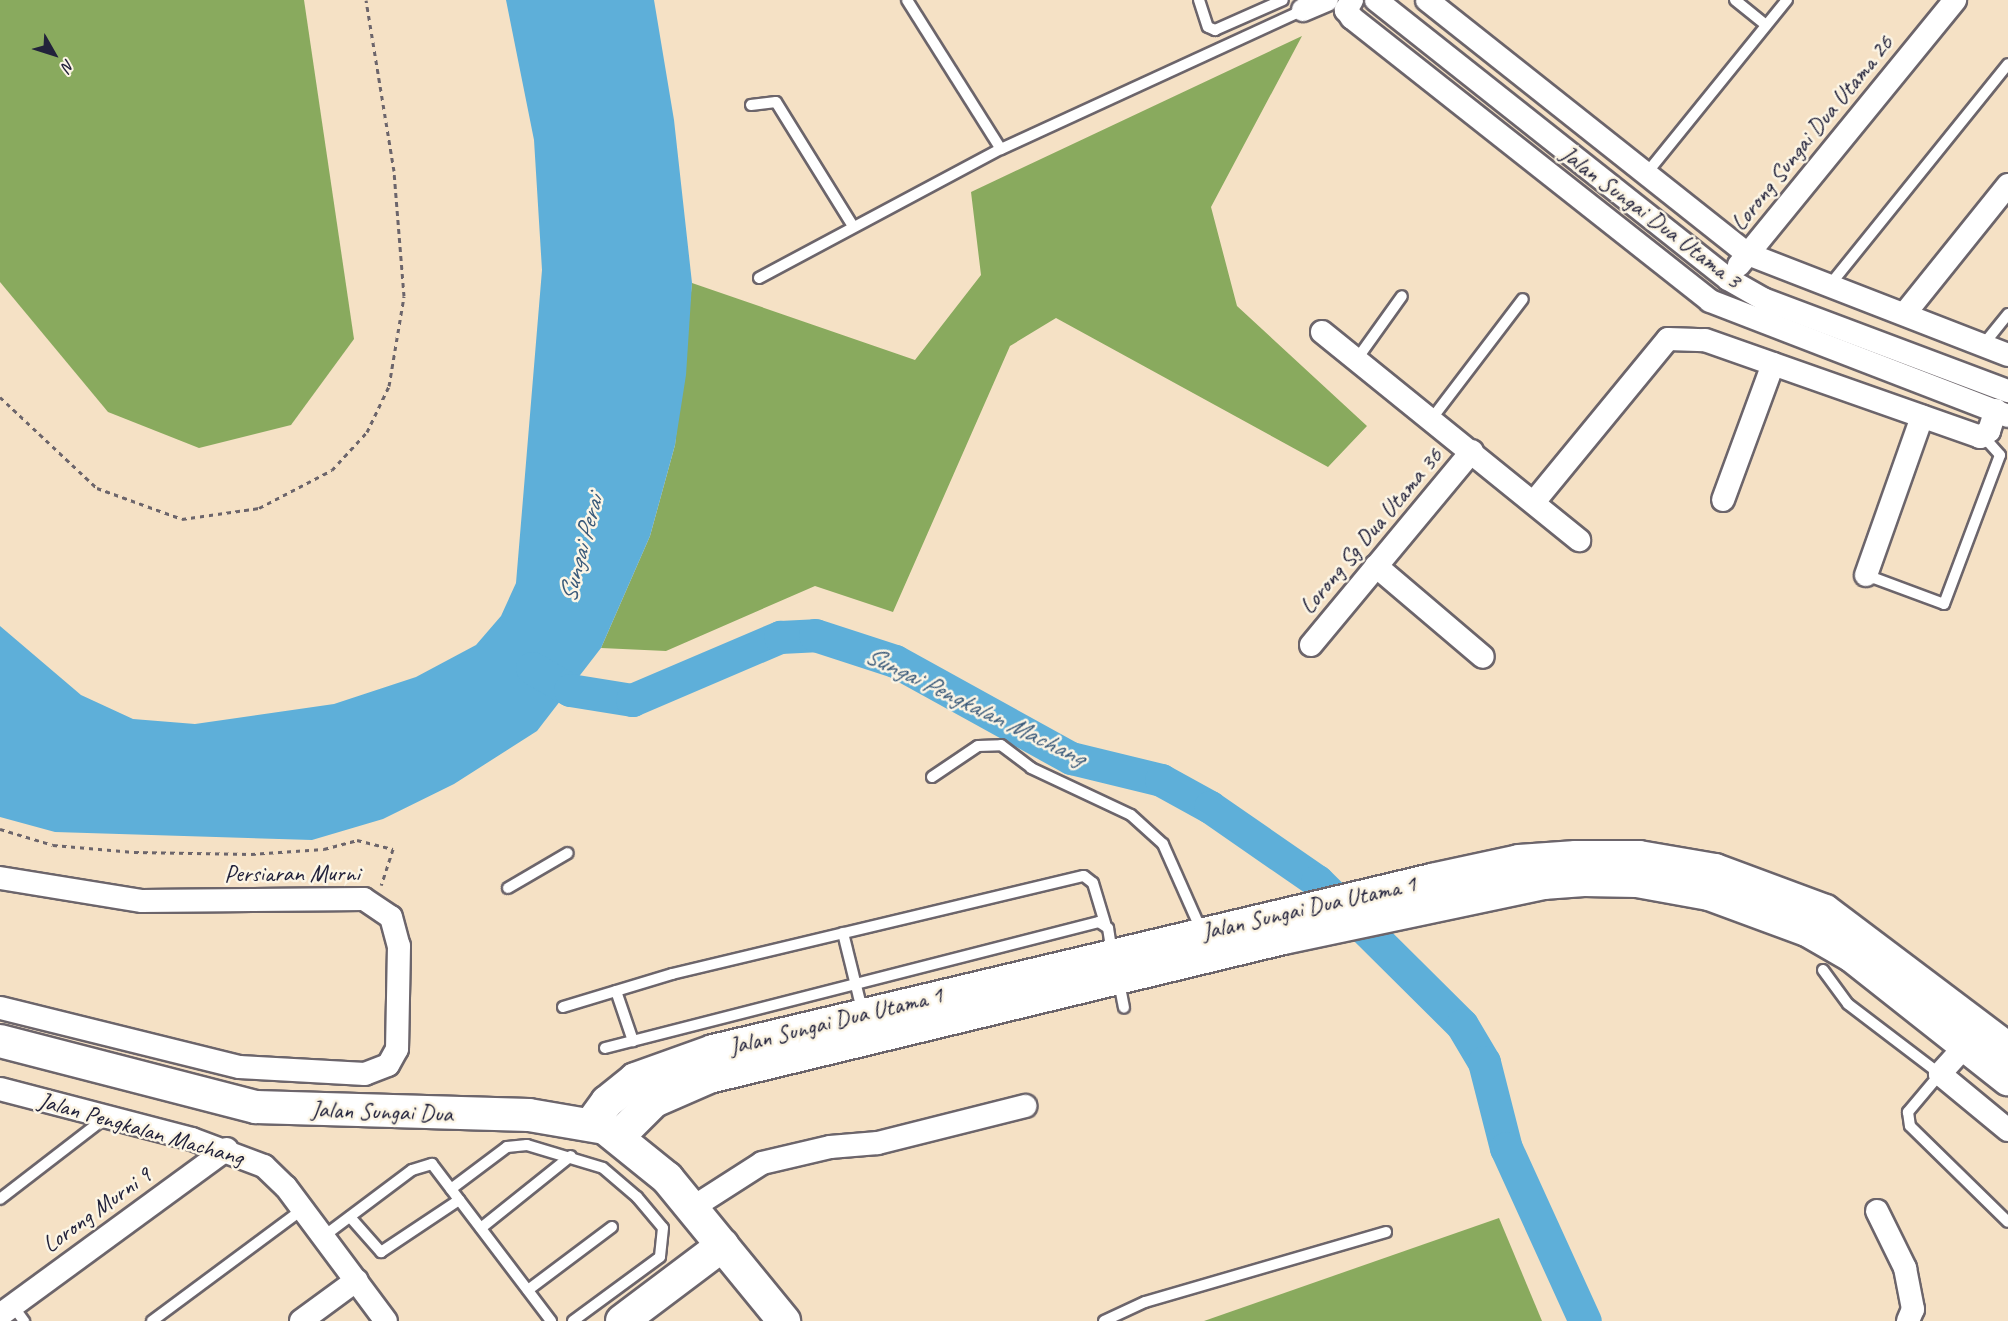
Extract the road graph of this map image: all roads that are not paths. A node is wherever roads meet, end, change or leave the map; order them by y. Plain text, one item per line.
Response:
1 (908, 0) edge
2 (1199, 0) edge
3 (1283, 0) edge
4 (1327, 0) edge
5 (1352, 0) edge
6 (1376, 0) edge
7 (1427, 0) edge
8 (1735, 0) edge
9 (1787, 0) edge
10 (1955, 0) edge
11 (1303, 10) joint
12 (1766, 25) junction
13 (2008, 64) edge
14 (751, 105) dead end
15 (1001, 149) junction
16 (1646, 175) junction
17 (2008, 185) edge
18 (853, 226) junction
19 (1748, 254) junction
20 (759, 278) dead end
21 (1728, 279) junction
22 (1829, 286) junction
23 (1402, 296) dead end
24 (1523, 299) dead end
25 (1710, 301) junction
26 (1906, 312) junction
27 (2008, 315) edge
28 (1322, 332) dead end
29 (1983, 345) junction
30 (2008, 355) edge
31 (1357, 359) junction
32 (1773, 364) junction
33 (2008, 391) edge
34 (2002, 413) edge
35 (1433, 417) junction
36 (1922, 417) junction
37 (1983, 436) junction
38 (1472, 451) junction
39 (1724, 500) dead end
40 (1534, 502) junction
41 (1579, 540) dead end
42 (1376, 566) junction
43 (1866, 576) joint
44 (1311, 645) dead end
45 (1483, 657) dead end
46 (932, 777) dead end
47 (568, 853) dead end
48 (0, 878) edge
49 (508, 888) dead end
50 (1432, 892) junction
51 (1105, 923) junction
52 (1280, 928) junction
53 (1203, 932) junction
54 (843, 933) junction
55 (1822, 970) dead end
56 (1118, 980) junction
57 (855, 984) junction
58 (616, 991) junction
59 (564, 1007) dead end
60 (0, 1008) edge
61 (863, 1014) junction
62 (0, 1041) edge
63 (633, 1041) junction
64 (1966, 1045) junction
65 (604, 1048) dead end
66 (2008, 1049) edge
67 (1940, 1074) junction
68 (2008, 1079) edge
69 (0, 1089) edge
70 (645, 1090) junction
71 (1025, 1106) dead end
72 (108, 1116) junction
73 (552, 1117) junction
74 (2008, 1130) edge
75 (617, 1137) junction
76 (227, 1149) junction
77 (571, 1156) junction
78 (451, 1189) junction
79 (0, 1199) edge
80 (459, 1200) junction
81 (692, 1208) junction
82 (303, 1209) junction
83 (1877, 1210) dead end
84 (350, 1217) junction
85 (2008, 1222) edge
86 (612, 1227) dead end
87 (481, 1228) junction
88 (1386, 1232) dead end
89 (324, 1236) junction
90 (723, 1245) junction
91 (357, 1280) junction
92 (528, 1290) junction
93 (12, 1314) edge
94 (153, 1321) edge
95 (301, 1321) edge
96 (386, 1321) edge
97 (551, 1321) edge
98 (573, 1321) edge
99 (622, 1321) edge
100 (784, 1321) edge
101 (1104, 1321) edge
102 (1908, 1321) edge

1 - 15 lane
2 - 3 lane
4 - 11 street
5 - 25 street, Jalan Sungai Dua Utama 3
6 - 21 street, Jalan Sungai Dua Utama 3
7 - 16 street
8 - 12 lane
9 - 12 lane
10 - 19 street, Lorong Sungai Dua Utama 26
11 - 15 lane
12 - 16 lane
13 - 22 lane
14 - 18 lane
15 - 18 lane
16 - 19 street
17 - 26 street
18 - 20 lane
19 - 21 street, Lorong Sungai Dua Utama 26
19 - 22 street
21 - 25 street, Lorong Sungai Dua Utama 26
21 - 33 street, Jalan Sungai Dua Utama 3
22 - 26 street
23 - 31 lane
24 - 35 lane
25 - 34 street, Jalan Sungai Dua Utama 3
26 - 29 street
27 - 29 lane
28 - 31 street
29 - 30 street
31 - 35 street
32 - 36 street
32 - 39 street
32 - 40 street
34 - 37 street
35 - 38 street
36 - 37 street
36 - 43 street
37 - 43 lane
38 - 40 street
38 - 42 street, Lorong Sg Dua Utama 36
40 - 41 street
42 - 44 street, Lorong Sg Dua Utama 36
42 - 45 street
46 - 53 lane
47 - 49 lane
48 - 60 street, Persiaran Murni
50 - 52 street, Jalan Sungai Dua Utama 1
50 - 64 street, Jalan Sungai Dua Utama 1
50 - 66 street, Jalan Sungai Dua Utama 1
51 - 54 lane
51 - 56 lane
51 - 57 lane
52 - 53 street, Jalan Sungai Dua Utama 1
52 - 56 street, Jalan Sungai Dua Utama 1
53 - 56 street, Jalan Sungai Dua Utama 1
54 - 57 lane
54 - 58 lane
55 - 67 lane
56 - 61 street, Jalan Sungai Dua Utama 1
56 - 70 street, Jalan Sungai Dua Utama 1
57 - 61 lane
57 - 63 lane
58 - 59 lane
58 - 63 lane
61 - 70 street, Jalan Sungai Dua Utama 1
62 - 73 street, Jalan Sungai Dua
63 - 65 lane
64 - 67 street
64 - 68 street, Jalan Sungai Dua Utama 1
67 - 74 street
67 - 85 lane
69 - 72 street, Jalan Pengkalan Machang
70 - 73 street
70 - 75 street
70 - 75 street, Jalan Sungai Dua Utama 1
71 - 81 street
72 - 76 street, Jalan Pengkalan Machang
72 - 79 lane
73 - 75 street, Jalan Sungai Dua
75 - 81 street
76 - 82 street, Jalan Pengkalan Machang
76 - 93 street, Lorong Murni 9
77 - 78 lane
77 - 87 lane
77 - 98 lane
78 - 80 lane
78 - 84 lane
80 - 84 lane
80 - 87 lane
81 - 90 street
82 - 89 street, Jalan Pengkalan Machang
82 - 94 lane
83 - 102 street
84 - 89 lane
86 - 92 lane
87 - 92 lane
88 - 101 lane
89 - 91 street, Jalan Pengkalan Machang
90 - 99 street
90 - 100 street
91 - 95 street
91 - 96 street, Jalan Pengkalan Machang
92 - 97 lane

